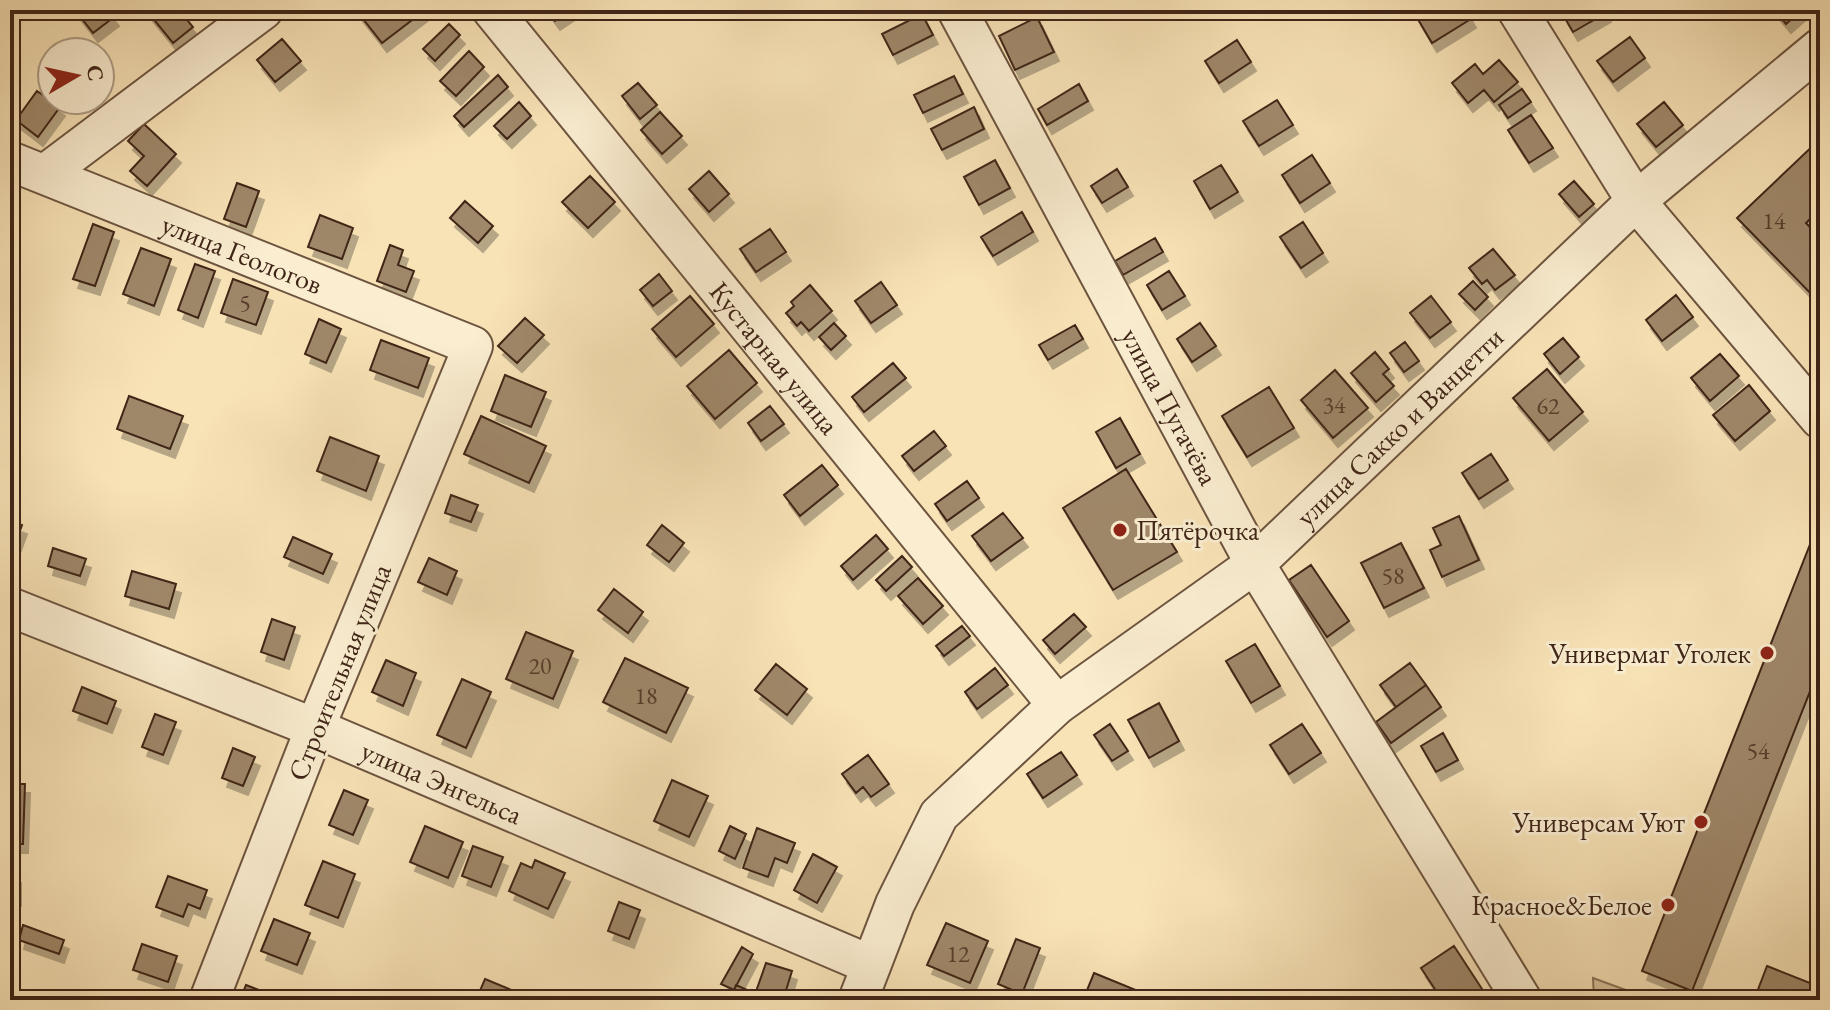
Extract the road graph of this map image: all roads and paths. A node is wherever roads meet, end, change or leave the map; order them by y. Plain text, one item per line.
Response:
1 (263, 10) edge
2 (492, 10) edge
3 (957, 10) edge
4 (1517, 10) edge
5 (1820, 48) edge
6 (10, 161) edge
7 (45, 174) junction
8 (1636, 201) junction
9 (473, 346) joint
10 (1820, 419) edge
11 (1255, 564) junction
12 (10, 607) edge
13 (1057, 705) junction
14 (315, 728) junction
15 (862, 991) edge
16 (209, 1000) edge
17 (1522, 1000) edge

1 - 7 street
2 - 13 street, Кустарная улица
3 - 11 street, улица Пугачёва
4 - 8 street
5 - 8 street, улица Сакко и Ванцетти
6 - 7 street, улица Геологов
7 - 9 street, улица Геологов
8 - 10 street
8 - 11 street, улица Сакко и Ванцетти
9 - 14 street, Строительная улица
11 - 13 street, улица Сакко и Ванцетти
11 - 17 street, улица Пугачёва
12 - 14 street, улица Энгельса
13 - 15 street, улица Сакко и Ванцетти
14 - 15 street, улица Энгельса
14 - 16 street, Строительная улица

